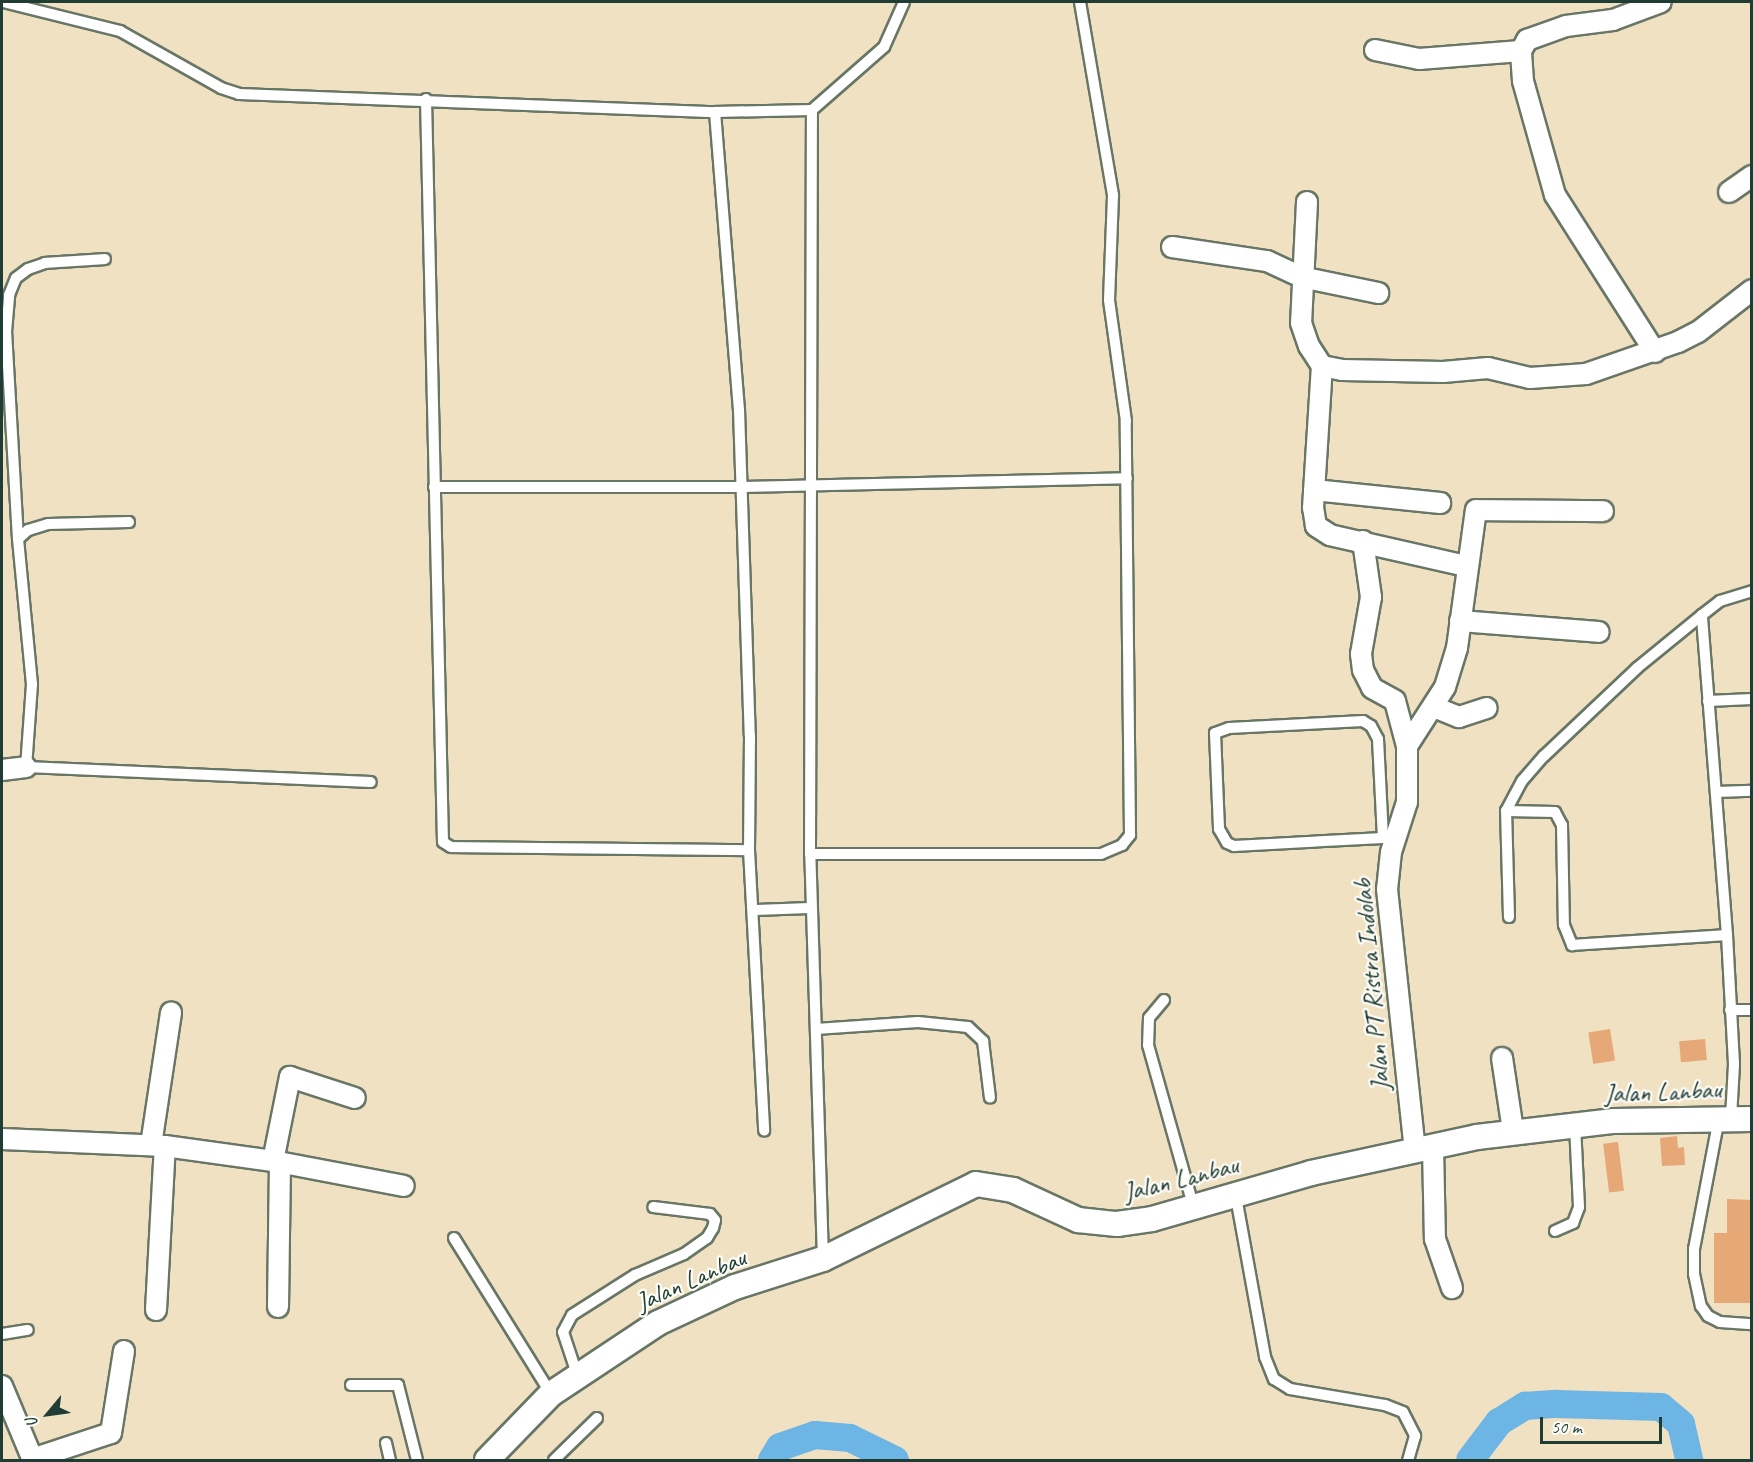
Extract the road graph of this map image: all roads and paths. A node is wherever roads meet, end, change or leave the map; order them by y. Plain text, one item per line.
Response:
1 (3, 2) edge
2 (904, 2) edge
3 (1080, 2) edge
4 (1661, 2) edge
5 (1376, 50) dead end
6 (1521, 51) junction
7 (426, 99) junction
8 (812, 110) junction
9 (715, 112) junction
10 (1752, 176) edge
11 (1729, 192) dead end
12 (1307, 202) dead end
13 (1172, 247) dead end
14 (105, 259) dead end
15 (1301, 277) junction
16 (1752, 290) edge
17 (1378, 293) dead end
18 (1655, 352) junction
19 (1322, 366) junction
20 (1126, 478) junction
21 (811, 484) junction
22 (743, 486) junction
23 (434, 487) junction
24 (1314, 490) junction
25 (1440, 502) dead end
26 (1603, 511) dead end
27 (129, 522) dead end
28 (18, 539) junction
29 (1363, 542) junction
30 (1466, 566) junction
31 (1752, 591) edge
32 (1702, 615) junction
33 (1460, 621) junction
34 (1599, 632) dead end
35 (1752, 699) edge
36 (1708, 701) junction
37 (1434, 707) junction
38 (1486, 708) dead end
39 (1407, 746) junction
40 (26, 767) junction
41 (2, 770) edge
42 (371, 782) dead end
43 (1752, 791) edge
44 (1716, 792) junction
45 (1506, 812) junction
46 (1390, 837) junction
47 (748, 850) junction
48 (810, 854) junction
49 (811, 908) junction
50 (753, 910) junction
51 (1509, 917) dead end
52 (1727, 935) junction
53 (1164, 1000) dead end
54 (1730, 1010) junction
55 (1752, 1010) edge
56 (171, 1012) dead end
57 (816, 1029) junction
58 (1502, 1058) dead end
59 (356, 1098) dead end
60 (990, 1098) dead end
61 (1733, 1113) edge
62 (1575, 1124) junction
63 (764, 1131) dead end
64 (1513, 1131) junction
65 (2, 1139) edge
66 (158, 1145) junction
67 (1424, 1149) junction
68 (276, 1162) junction
69 (404, 1186) dead end
70 (1236, 1197) junction
71 (653, 1207) dead end
72 (1194, 1209) junction
73 (1555, 1231) dead end
74 (454, 1238) dead end
75 (823, 1259) junction
76 (1452, 1288) dead end
77 (278, 1307) dead end
78 (156, 1310) dead end
79 (1752, 1324) edge
80 (28, 1330) dead end
81 (2, 1334) edge
82 (124, 1351) dead end
83 (577, 1374) junction
84 (351, 1385) dead end
85 (2, 1386) edge
86 (550, 1394) junction
87 (597, 1418) dead end
88 (386, 1443) dead end
89 (33, 1460) edge
90 (390, 1461) edge
91 (417, 1461) edge
92 (487, 1461) edge
93 (554, 1461) edge
94 (1408, 1461) edge

1 - 7 lane
2 - 8 lane
3 - 20 lane
4 - 6 street
5 - 6 street
6 - 18 street
7 - 9 lane
7 - 23 lane
8 - 9 lane
8 - 21 lane
9 - 22 lane
10 - 11 street
12 - 15 street
13 - 15 street
14 - 28 lane
15 - 17 street
15 - 19 street
16 - 18 street
18 - 19 street
19 - 24 street
20 - 21 lane
20 - 48 lane
21 - 22 lane
21 - 48 lane
22 - 23 lane
22 - 47 lane
23 - 47 lane
24 - 25 street
24 - 29 street
26 - 30 street
27 - 28 lane
28 - 40 lane
29 - 30 street
29 - 39 street, Jalan PT Ristra Indolab
30 - 33 street
31 - 32 lane
32 - 36 lane
32 - 45 lane
33 - 34 street
33 - 37 street
35 - 36 lane
36 - 44 lane
37 - 38 street
37 - 39 street
39 - 46 street, Jalan PT Ristra Indolab
40 - 41 street
40 - 42 lane
43 - 44 lane
44 - 52 lane
45 - 51 lane
45 - 52 lane
46 - 46 lane
46 - 67 street, Jalan PT Ristra Indolab
47 - 50 lane
48 - 49 lane
49 - 50 lane
49 - 57 lane
50 - 63 lane
52 - 54 lane
53 - 72 lane
54 - 55 lane
54 - 61 lane
56 - 66 street
57 - 60 lane
57 - 75 lane
58 - 64 street
59 - 68 street
61 - 62 street, Jalan Lanbau
61 - 79 lane
62 - 64 street, Jalan Lanbau
62 - 73 lane
64 - 67 street, Jalan Lanbau
65 - 66 street
66 - 68 street
66 - 78 street
67 - 70 street, Jalan Lanbau
67 - 76 street, Jalan PT Ristra Indolab
68 - 69 street
68 - 77 street
70 - 72 street, Jalan Lanbau
70 - 94 lane
71 - 83 lane
72 - 75 street, Jalan Lanbau
74 - 86 lane
75 - 83 street, Jalan Lanbau
80 - 81 lane
82 - 89 street
83 - 86 street, Jalan Lanbau
84 - 91 lane
85 - 89 street
86 - 92 street, Jalan Lanbau
87 - 93 lane
88 - 90 lane

